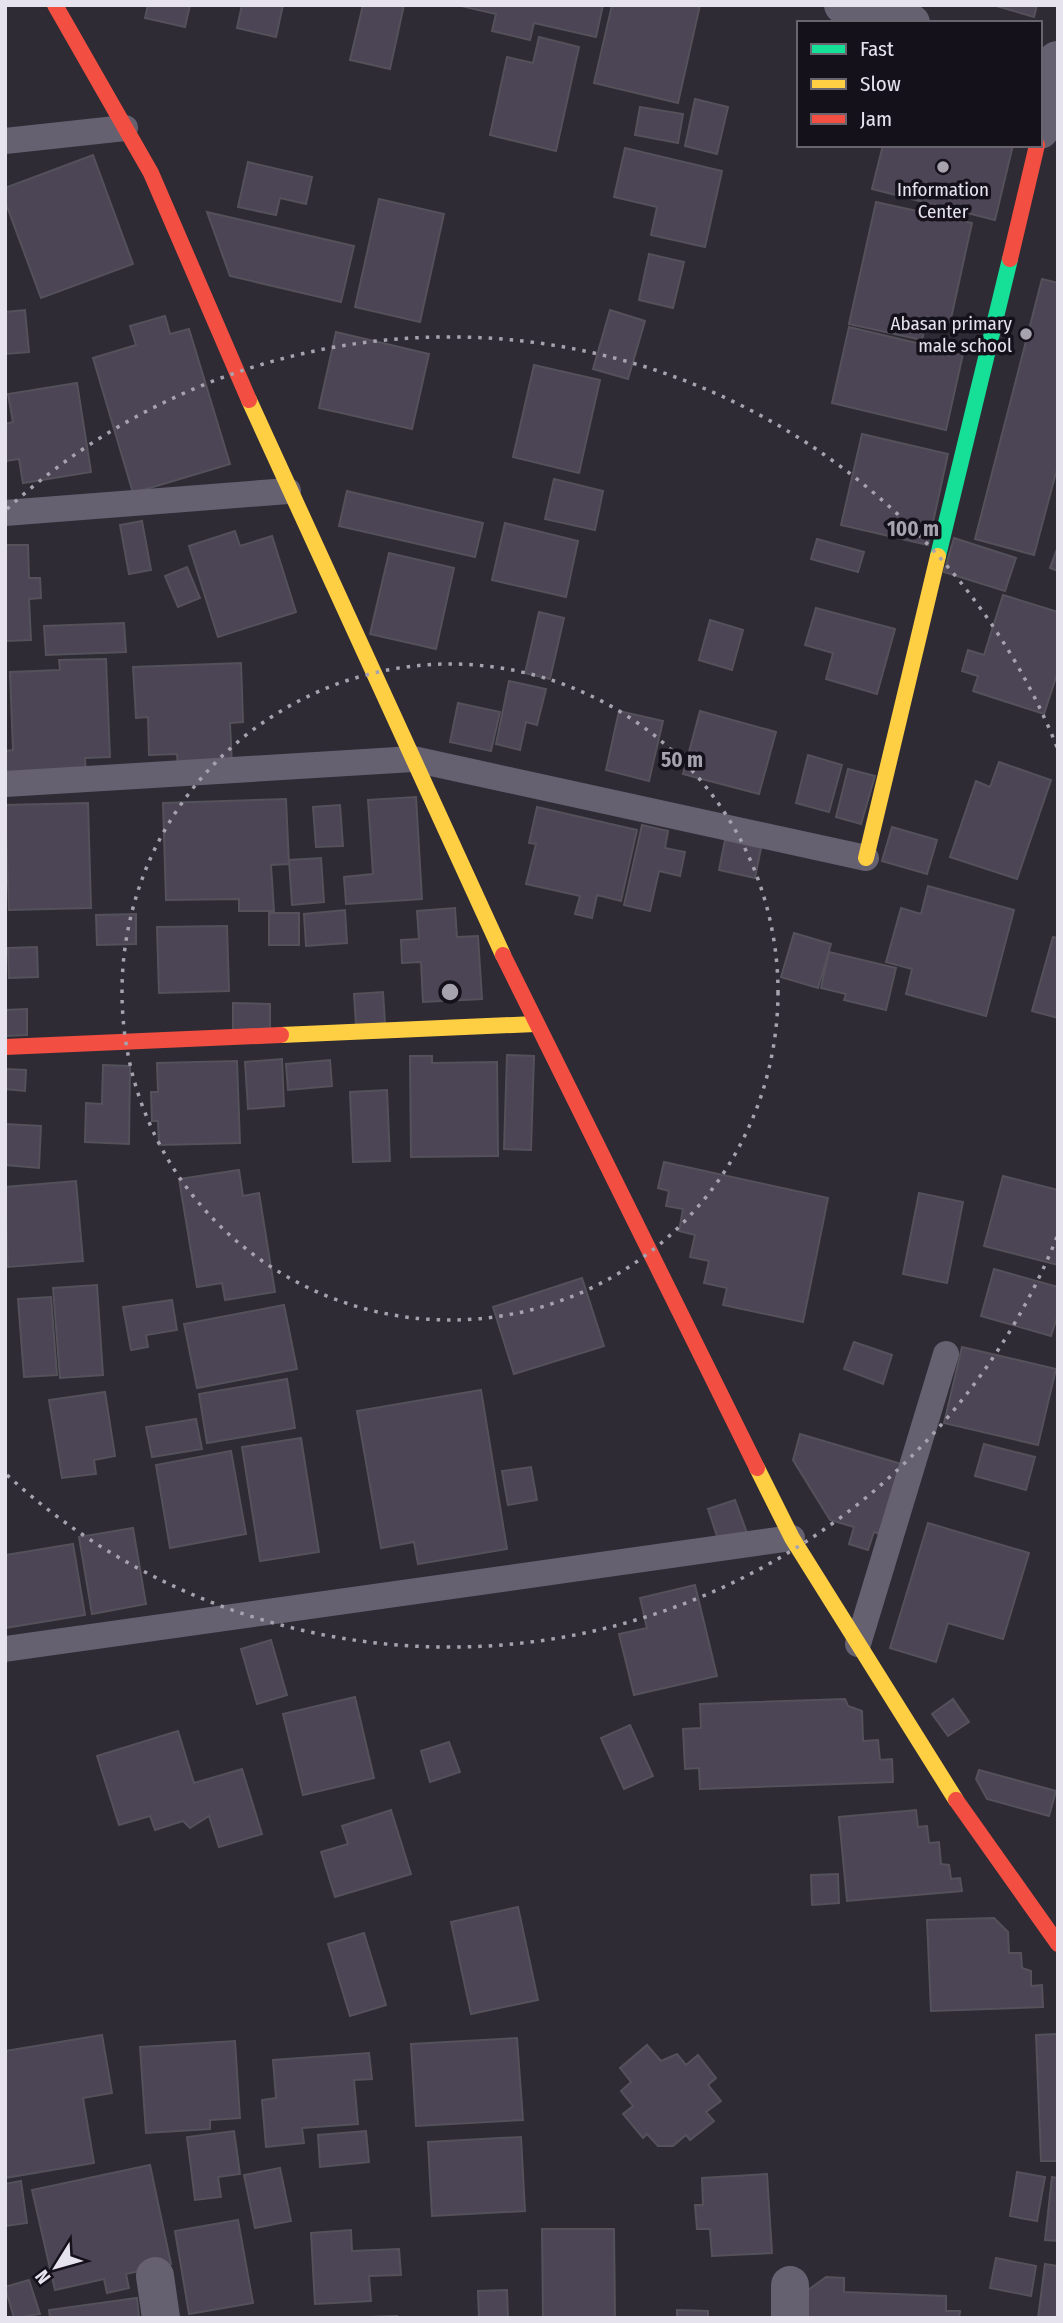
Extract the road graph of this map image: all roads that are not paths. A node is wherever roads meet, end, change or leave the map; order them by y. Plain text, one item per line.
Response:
1 (55, 5) edge
2 (843, 5) edge
3 (903, 21) edge
4 (1057, 60) edge
5 (1042, 122) edge
6 (125, 128) junction
7 (5, 141) edge
8 (1037, 147) edge
9 (288, 492) junction
10 (5, 513) edge
11 (413, 759) junction
12 (5, 783) edge
13 (866, 858) joint
14 (536, 1024) junction
15 (5, 1048) edge
16 (946, 1354) dead end
17 (792, 1538) junction
18 (858, 1644) junction
19 (5, 1649) edge
20 (1058, 1944) edge
21 (155, 2276) dead end
22 (161, 2318) edge

1 - 6 street
2 - 3 street
4 - 5 street
6 - 7 lane
6 - 9 street
8 - 13 street
9 - 10 lane
9 - 11 street
11 - 12 lane
11 - 13 lane
11 - 14 street
14 - 15 street
14 - 17 street
16 - 18 lane
17 - 18 street
17 - 19 lane
18 - 20 street
21 - 22 street

